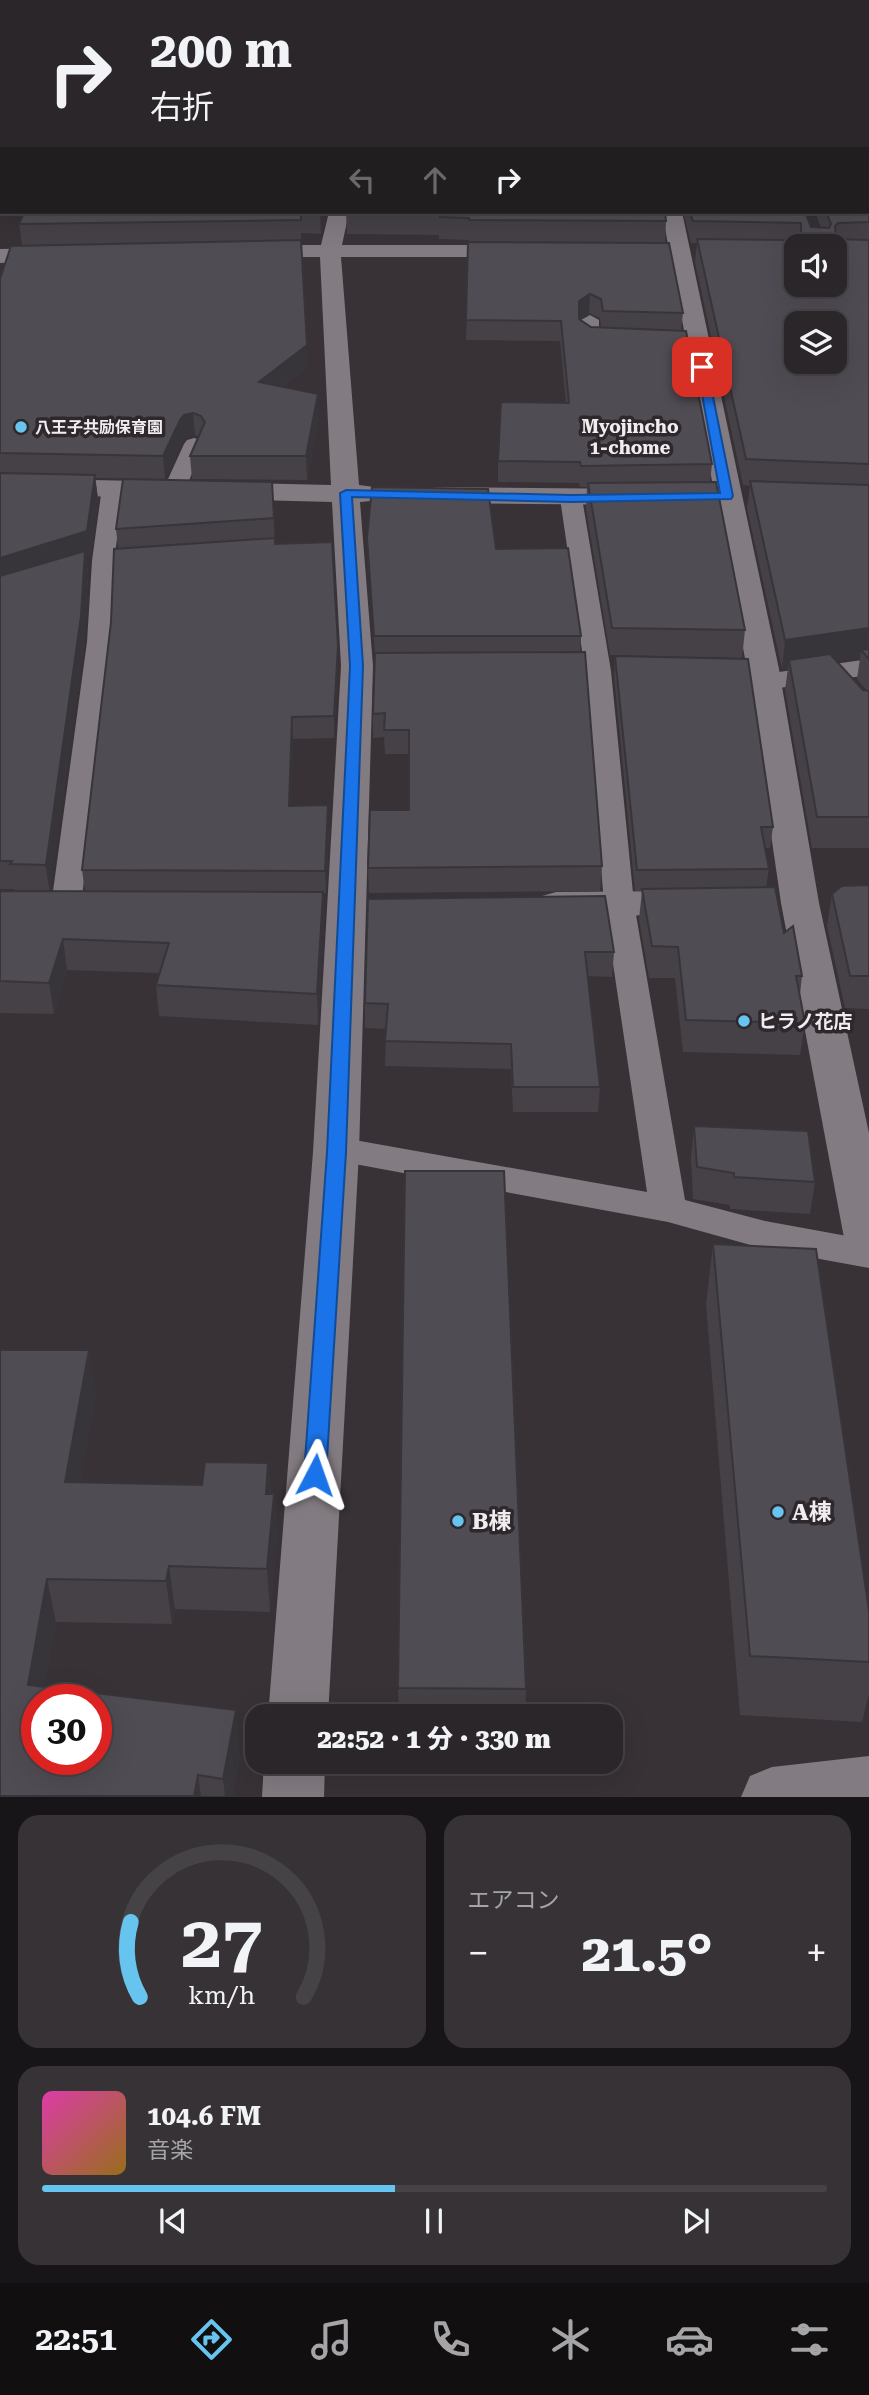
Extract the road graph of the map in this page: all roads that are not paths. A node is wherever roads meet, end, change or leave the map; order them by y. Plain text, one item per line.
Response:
1 (339, 214) edge
2 (672, 214) edge
3 (330, 250) junction
4 (234, 251) edge
5 (540, 251) edge
6 (672, 252) junction
7 (705, 253) edge
8 (83, 254) edge
9 (0, 256) edge
10 (590, 320) dead end
11 (643, 340) edge
12 (194, 444) edge
13 (0, 486) edge
14 (113, 487) junction
15 (175, 488) junction
16 (346, 493) junction
17 (662, 497) edge
18 (571, 498) junction
19 (130, 559) edge
20 (103, 561) junction
21 (77, 568) edge
22 (570, 665) edge
23 (596, 665) junction
24 (624, 666) edge
25 (869, 667) edge
26 (833, 672) junction
27 (755, 673) junction
28 (851, 692) edge
29 (619, 903) junction
30 (821, 903) junction
31 (524, 905) edge
32 (26, 906) edge
33 (66, 906) junction
34 (106, 906) edge
35 (336, 1152) junction
36 (667, 1209) junction
37 (869, 1243) edge
38 (869, 1254) edge
39 (299, 1704) edge
40 (294, 1774) edge
41 (869, 1786) edge
42 (293, 1797) edge
43 (772, 1797) edge

1 - 3 street
2 - 6 street
3 - 4 street
3 - 5 street
3 - 16 street
6 - 7 street
6 - 27 street
8 - 9 street
10 - 11 lane
12 - 15 lane
13 - 14 street
14 - 15 street
14 - 20 lane
15 - 16 street
16 - 18 street
16 - 35 street
17 - 18 street
18 - 23 lane
19 - 20 lane
20 - 21 lane
20 - 33 lane
22 - 23 lane
23 - 24 lane
23 - 29 lane
25 - 26 lane
26 - 27 lane
26 - 28 lane
27 - 30 street
29 - 30 street
29 - 31 street
29 - 36 lane
30 - 37 street
32 - 33 street
33 - 34 street
35 - 36 lane
35 - 39 street
36 - 38 lane
40 - 42 street
41 - 43 street

